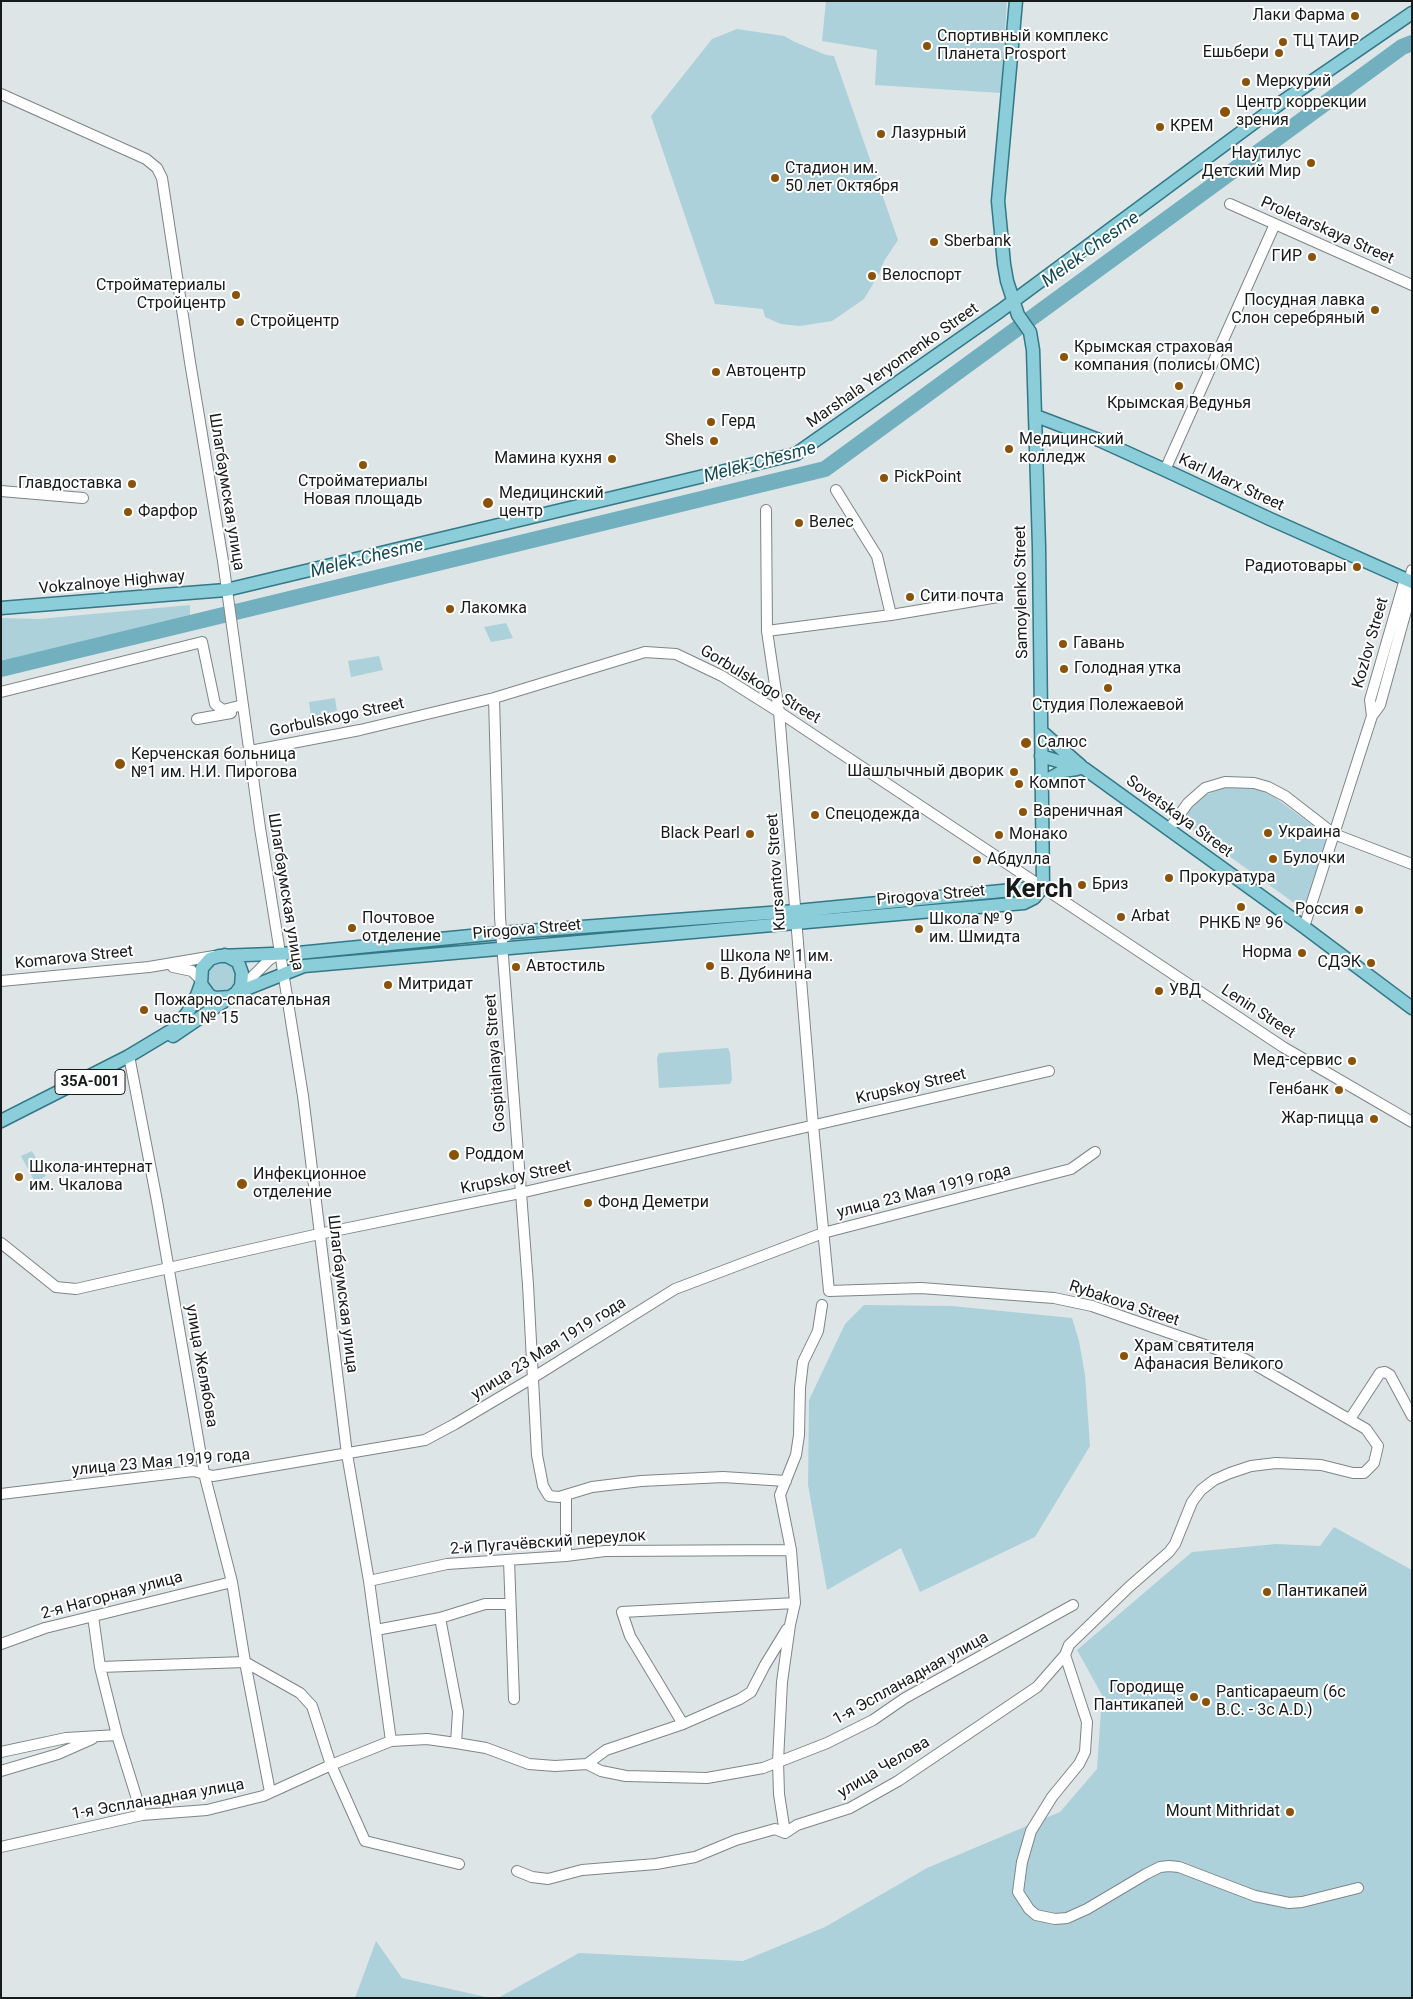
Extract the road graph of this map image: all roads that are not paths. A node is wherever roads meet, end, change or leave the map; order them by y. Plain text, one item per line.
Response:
1 (1016, 1) edge
2 (1411, 15) edge
3 (1, 94) edge
4 (1230, 204) dead end
5 (1275, 224) junction
6 (1412, 284) edge
7 (1013, 301) junction
8 (1036, 416) junction
9 (1165, 470) junction
10 (836, 490) dead end
11 (1, 491) edge
12 (82, 498) dead end
13 (766, 510) dead end
14 (1410, 580) edge
15 (227, 594) junction
16 (998, 597) dead end
17 (1, 608) edge
18 (891, 615) junction
19 (767, 631) junction
20 (1, 692) edge
21 (494, 698) junction
22 (244, 708) junction
23 (224, 712) junction
24 (780, 712) junction
25 (197, 719) dead end
26 (1041, 731) junction
27 (250, 751) junction
28 (1041, 756) junction
29 (1085, 769) junction
30 (1040, 784) junction
31 (1169, 829) junction
32 (1334, 834) junction
33 (1412, 864) edge
34 (1042, 887) junction
35 (796, 911) junction
36 (796, 925) junction
37 (1304, 927) junction
38 (501, 933) junction
39 (502, 949) junction
40 (279, 954) junction
41 (222, 955) junction
42 (149, 966) junction
43 (282, 974) junction
44 (1, 981) edge
45 (200, 982) junction
46 (234, 994) junction
47 (1412, 1008) edge
48 (176, 1032) junction
49 (130, 1058) junction
50 (1049, 1071) dead end
51 (1, 1121) edge
52 (1411, 1121) edge
53 (812, 1125) junction
54 (1, 1127) edge
55 (1095, 1152) dead end
56 (520, 1193) junction
57 (823, 1233) junction
58 (319, 1234) junction
59 (1, 1243) edge
60 (170, 1269) junction
61 (830, 1291) joint
62 (822, 1305) dead end
63 (534, 1377) junction
64 (1412, 1416) edge
65 (1350, 1419) junction
66 (347, 1454) junction
67 (204, 1473) junction
68 (1214, 1480) joint
69 (786, 1481) junction
70 (1, 1494) edge
71 (566, 1495) junction
72 (791, 1550) junction
73 (566, 1556) junction
74 (509, 1560) junction
75 (369, 1581) junction
76 (232, 1582) junction
77 (795, 1603) junction
78 (510, 1604) junction
79 (1073, 1605) dead end
80 (93, 1616) junction
81 (440, 1618) junction
82 (790, 1625) junction
83 (376, 1630) junction
84 (1, 1644) edge
85 (1065, 1655) junction
86 (244, 1662) junction
87 (100, 1667) junction
88 (514, 1699) dead end
89 (682, 1724) junction
90 (117, 1735) junction
91 (98, 1736) junction
92 (391, 1741) junction
93 (456, 1742) junction
94 (1, 1752) edge
95 (778, 1761) junction
96 (586, 1764) junction
97 (331, 1765) junction
98 (1, 1771) edge
99 (270, 1792) junction
100 (142, 1815) junction
101 (785, 1833) junction
102 (1, 1847) edge
103 (459, 1864) dead end
104 (517, 1871) dead end
105 (1358, 1888) dead end

1 - 7 main road, Samoylenko Street
2 - 7 main road, Marshala Yeryomenko Street
3 - 15 street, Шлагбаумская улица
4 - 5 street, Proletarskaya Street
5 - 6 street, Proletarskaya Street
5 - 9 street
7 - 8 main road, Samoylenko Street
7 - 15 main road, Marshala Yeryomenko Street
8 - 9 main road, Karl Marx Street
8 - 26 main road, Samoylenko Street
9 - 14 main road, Karl Marx Street
10 - 18 street
11 - 12 street
13 - 19 street, Kursantov Street
14 - 32 street, Kozlov Street
15 - 17 main road, Vokzalnoye Highway
15 - 22 street, Шлагбаумская улица
16 - 18 street
18 - 19 street
19 - 24 street, Kursantov Street
20 - 23 street
21 - 24 street, Gorbulskogo Street
21 - 27 street, Gorbulskogo Street
21 - 38 street, Gospitalnaya Street
22 - 23 street
22 - 27 street, Шлагбаумская улица
23 - 25 street
24 - 34 street, Gorbulskogo Street
24 - 35 street, Kursantov Street
26 - 28 main road, Samoylenko Street
26 - 29 main road
27 - 40 street, Шлагбаумская улица
28 - 29 main road, Sovetskaya Street
28 - 30 main road, Samoylenko Street
29 - 30 main road
29 - 31 main road, Sovetskaya Street
30 - 34 main road, Samoylenko Street
31 - 32 street
31 - 37 main road, Sovetskaya Street
32 - 33 street
32 - 37 street, Kozlov Street
34 - 35 main road, Pirogova Street
34 - 36 main road, Pirogova Street
34 - 52 street, Lenin Street
35 - 36 street, Kursantov Street
35 - 38 main road, Pirogova Street
36 - 39 main road, Pirogova Street
36 - 53 street, Kursantov Street
37 - 47 main road, Sovetskaya Street
38 - 39 street, Gospitalnaya Street
38 - 40 main road, Pirogova Street
39 - 43 main road, Pirogova Street
39 - 56 street, Gospitalnaya Street
40 - 41 main road, Komarova Street
40 - 43 street, Шлагбаумская улица
40 - 46 street
41 - 42 street, Komarova Street
41 - 45 main road
41 - 46 main road
42 - 44 street, Komarova Street
42 - 45 street, Komarova Street
43 - 46 main road, Pirogova Street
43 - 58 street, Шлагбаумская улица
45 - 46 main road
45 - 48 main road
46 - 48 main road
48 - 49 main road, 35А-001
49 - 51 main road, 35А-001
49 - 54 main road, 35А-001
49 - 60 street, улица Желябова
50 - 53 street, Krupskoy Street
53 - 56 street, Krupskoy Street
53 - 57 street, Kursantov Street
55 - 57 street, улица 23 Мая 1919 года
56 - 58 street, Krupskoy Street
56 - 63 street, Gospitalnaya Street
57 - 61 street, Kursantov Street
57 - 63 street, улица 23 Мая 1919 года
58 - 60 street, Krupskoy Street
58 - 66 street, Шлагбаумская улица
59 - 60 street, Krupskoy Street
60 - 67 street, улица Желябова
61 - 65 street, Rybakova Street
62 - 69 street
63 - 66 street, улица 23 Мая 1919 года
63 - 71 street, Gospitalnaya Street
64 - 65 street
65 - 68 street, Rybakova Street
66 - 67 street, улица 23 Мая 1919 года
66 - 75 street, Шлагбаумская улица
67 - 70 street, улица 23 Мая 1919 года
67 - 76 street, улица Желябова
68 - 85 street, улица Челова
69 - 71 street
69 - 72 street
71 - 73 street
72 - 73 street, 2-й Пугачёвский переулок
72 - 77 street
73 - 74 street, 2-й Пугачёвский переулок
74 - 75 street, 2-й Пугачёвский переулок
74 - 78 street
75 - 83 street, Шлагбаумская улица
76 - 80 street, 2-я Нагорная улица
76 - 86 street, улица Желябова
77 - 82 street
77 - 89 street
78 - 81 street
78 - 88 street
79 - 95 street, 1-я Эспланадная улица
80 - 84 street, 2-я Нагорная улица
80 - 87 street
81 - 83 street
81 - 93 street
82 - 89 street
82 - 95 street
83 - 92 street, Шлагбаумская улица
85 - 101 street, улица Челова
85 - 105 street
86 - 87 street
86 - 97 street
86 - 99 street, улица Желябова
87 - 90 street
89 - 96 street
90 - 91 street
90 - 100 street
91 - 94 street
91 - 98 street
92 - 93 street, 1-я Эспланадная улица
92 - 97 street, 1-я Эспланадная улица
93 - 96 street, 1-я Эспланадная улица
95 - 96 street, 1-я Эспланадная улица
95 - 101 street
97 - 99 street, 1-я Эспланадная улица
97 - 103 street
99 - 100 street, 1-я Эспланадная улица
100 - 102 street, 1-я Эспланадная улица
101 - 104 street, улица Челова

